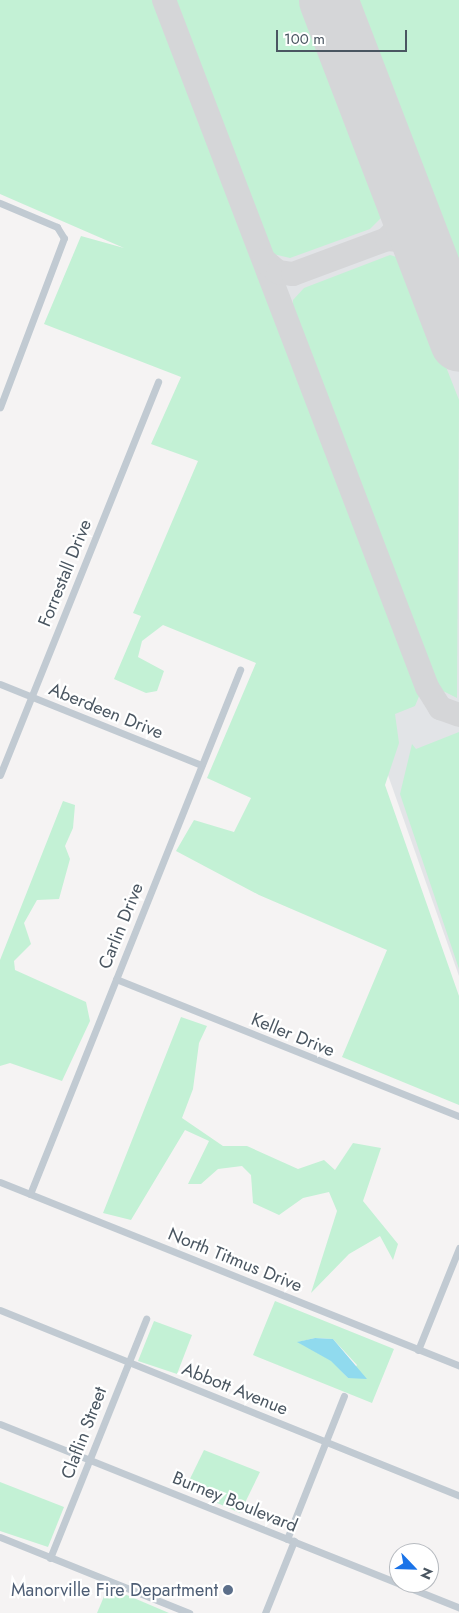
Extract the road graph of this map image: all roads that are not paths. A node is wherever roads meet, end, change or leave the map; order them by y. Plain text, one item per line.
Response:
1 (0, 202) edge
2 (158, 382) dead end
3 (0, 407) edge
4 (240, 670) dead end
5 (0, 684) edge
6 (32, 696) junction
7 (201, 765) junction
8 (0, 775) edge
9 (116, 978) junction
10 (459, 1116) edge
11 (0, 1182) edge
12 (30, 1194) junction
13 (459, 1248) edge
14 (0, 1310) edge
15 (146, 1319) dead end
16 (418, 1350) junction
17 (128, 1362) junction
18 (459, 1366) edge
19 (344, 1396) dead end
20 (0, 1424) edge
21 (326, 1442) junction
22 (91, 1460) junction
23 (459, 1495) edge
24 (0, 1537) edge
25 (291, 1540) junction
26 (50, 1558) junction
27 (459, 1608) edge
28 (189, 1613) edge
29 (265, 1613) edge

1 - 3 street
2 - 6 street, Forrestall Drive
4 - 7 street, Carlin Drive
5 - 6 street, Aberdeen Drive
6 - 7 street, Aberdeen Drive
6 - 8 street, Forrestall Drive
7 - 9 street, Carlin Drive
9 - 10 street, Keller Drive
9 - 12 street, Carlin Drive
11 - 12 street, North Titmus Drive
12 - 16 street, North Titmus Drive
13 - 16 street
14 - 17 street, Abbott Avenue
15 - 17 street, Claflin Street
16 - 18 street, North Titmus Drive
17 - 21 street, Abbott Avenue
17 - 22 street, Claflin Street
19 - 21 street
20 - 22 street, Burney Boulevard
21 - 23 street, Abbott Avenue
21 - 25 street
22 - 25 street, Burney Boulevard
22 - 26 street, Claflin Street
24 - 26 street
25 - 27 street, Burney Boulevard
25 - 29 street
26 - 28 street

